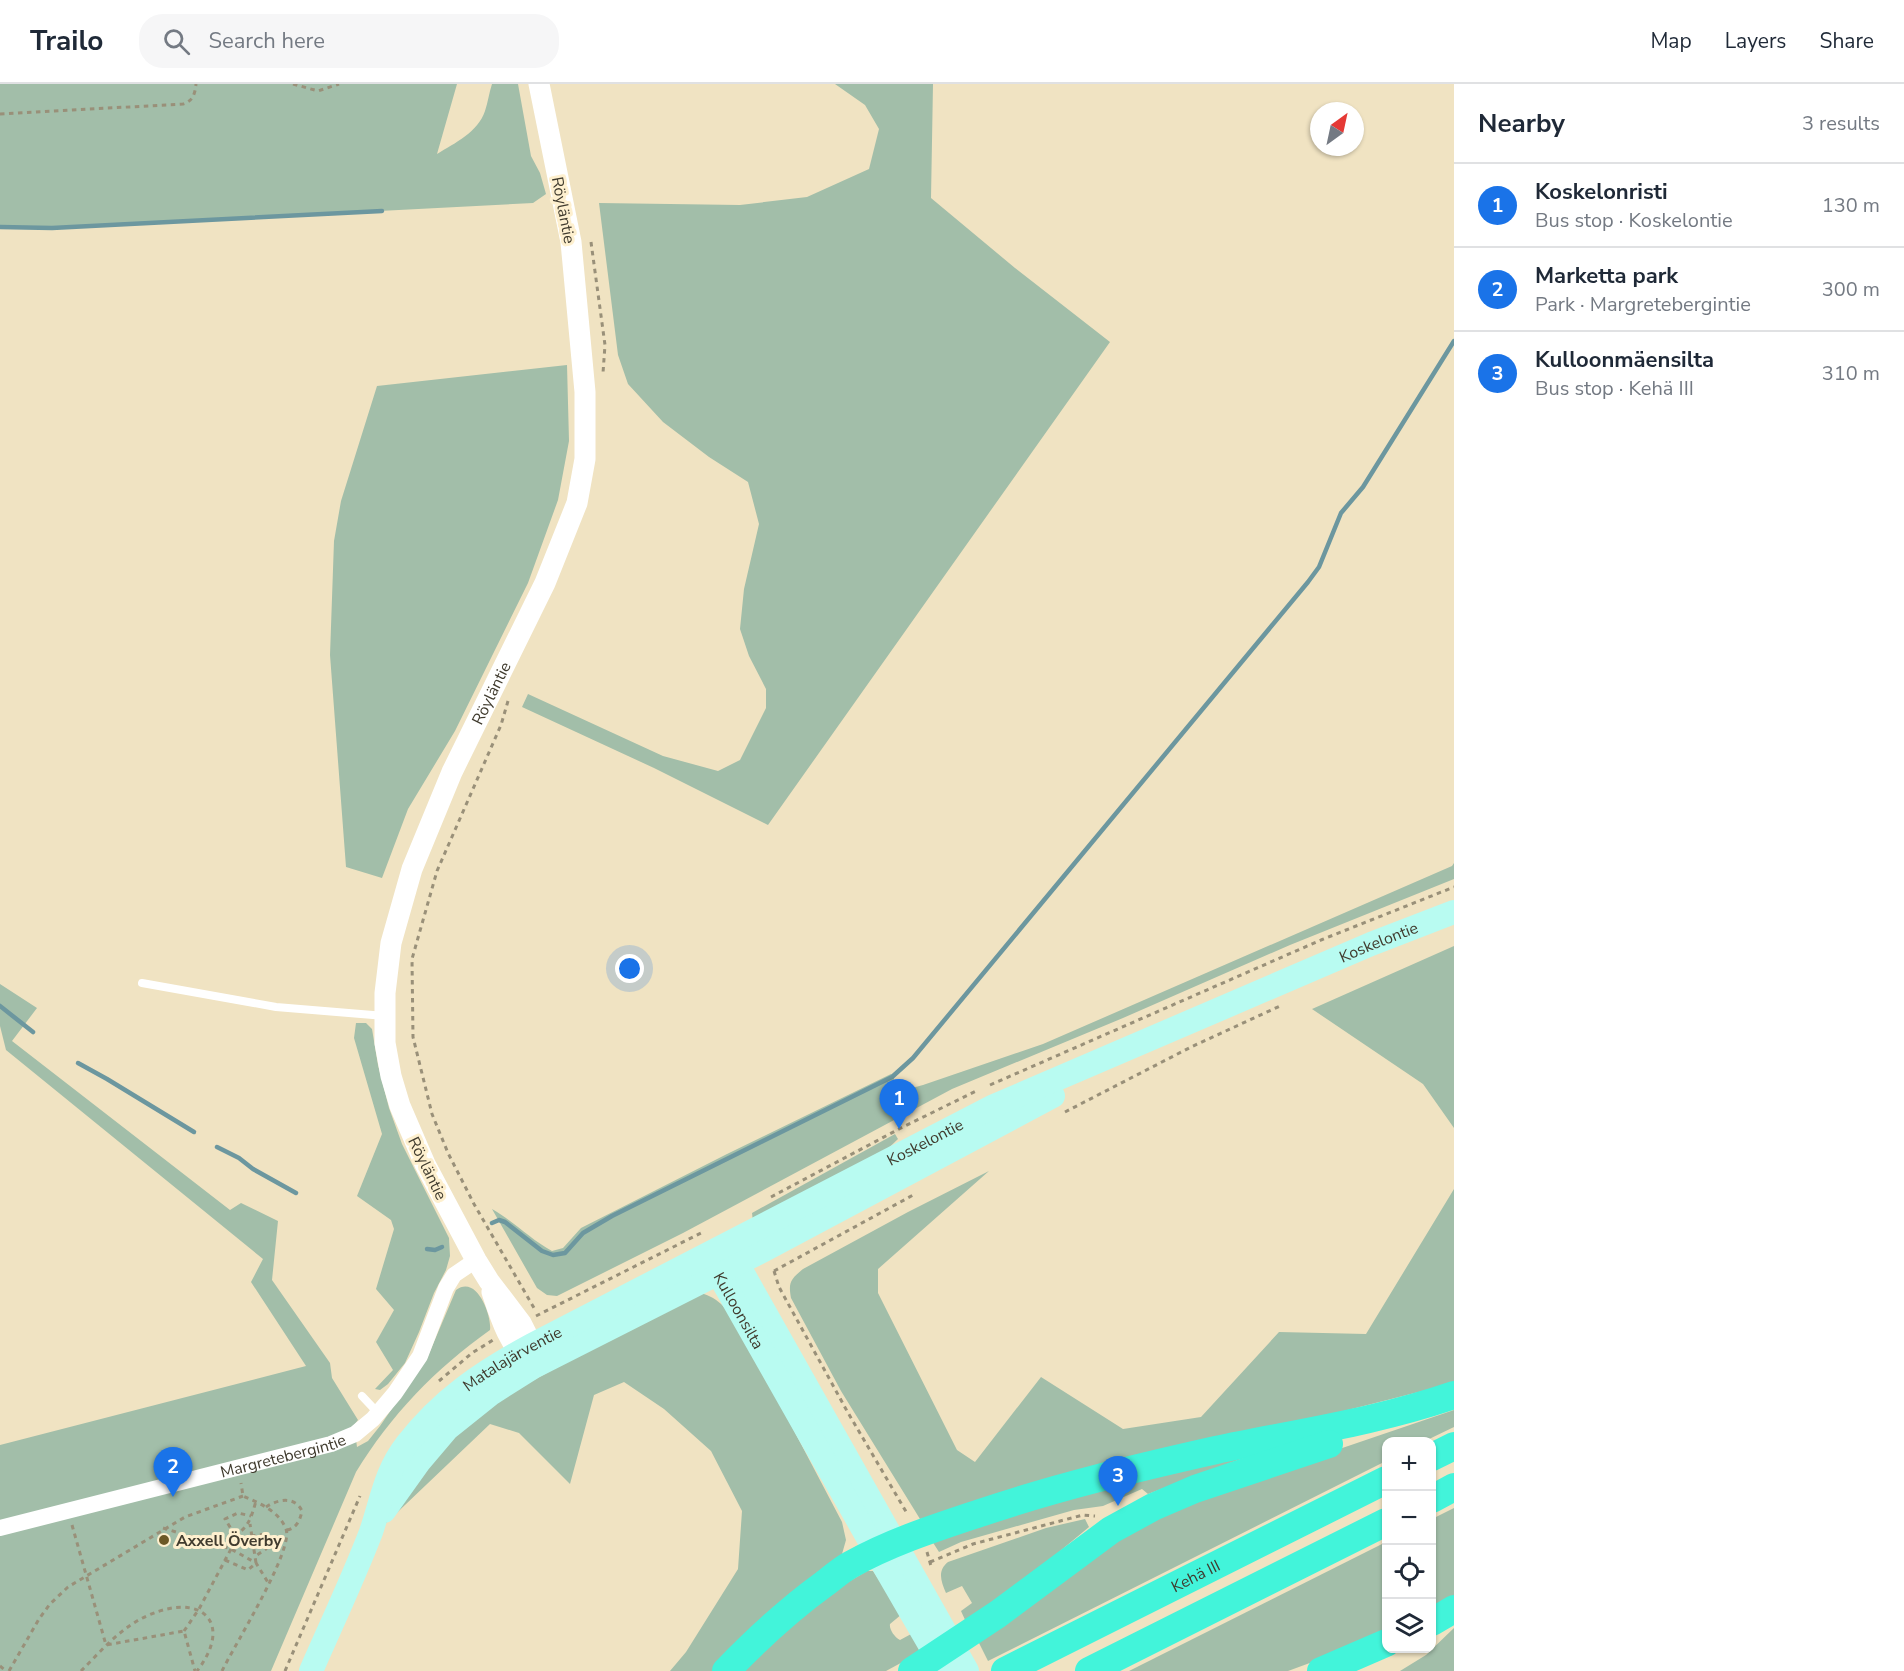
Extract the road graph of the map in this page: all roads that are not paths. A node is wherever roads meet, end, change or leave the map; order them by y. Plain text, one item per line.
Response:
1 (539, 84) edge
2 (1454, 912) edge
3 (142, 983) dead end
4 (385, 1016) junction
5 (476, 1260) junction
6 (724, 1262) junction
7 (527, 1355) junction
8 (1454, 1395) edge
9 (362, 1396) dead end
10 (1420, 1407) junction
11 (378, 1413) junction
12 (1454, 1446) edge
13 (1436, 1455) edge
14 (1382, 1482) edge
15 (1454, 1487) edge
16 (1436, 1496) edge
17 (1382, 1524) edge
18 (0, 1528) edge
19 (897, 1543) junction
20 (1454, 1609) edge
21 (1436, 1619) edge
22 (927, 1620) junction
23 (1382, 1646) edge
24 (311, 1671) edge
25 (726, 1671) edge
26 (912, 1671) edge
27 (945, 1671) edge
28 (968, 1671) edge
29 (1005, 1671) edge
30 (1089, 1671) edge
31 (1321, 1671) edge

1 - 4 street, Röyläntie
2 - 6 main road, Koskelontie
3 - 4 lane
4 - 5 street, Röyläntie
5 - 7 street, Röyläntie
5 - 11 street, Margretebergintie
6 - 7 main road, Matalajärventie
6 - 19 main road, Kulloonsilta
7 - 24 main road, Matalajärventie
8 - 10 highway
9 - 11 lane
10 - 19 highway
10 - 26 highway
11 - 18 street, Margretebergintie
12 - 13 highway
14 - 29 highway, Kehä III
15 - 16 highway
17 - 30 highway
19 - 22 main road, Kulloonsilta
19 - 25 highway
20 - 21 highway
22 - 27 main road, Kulloonsilta
22 - 28 main road, Kulloonsilta
23 - 31 highway

